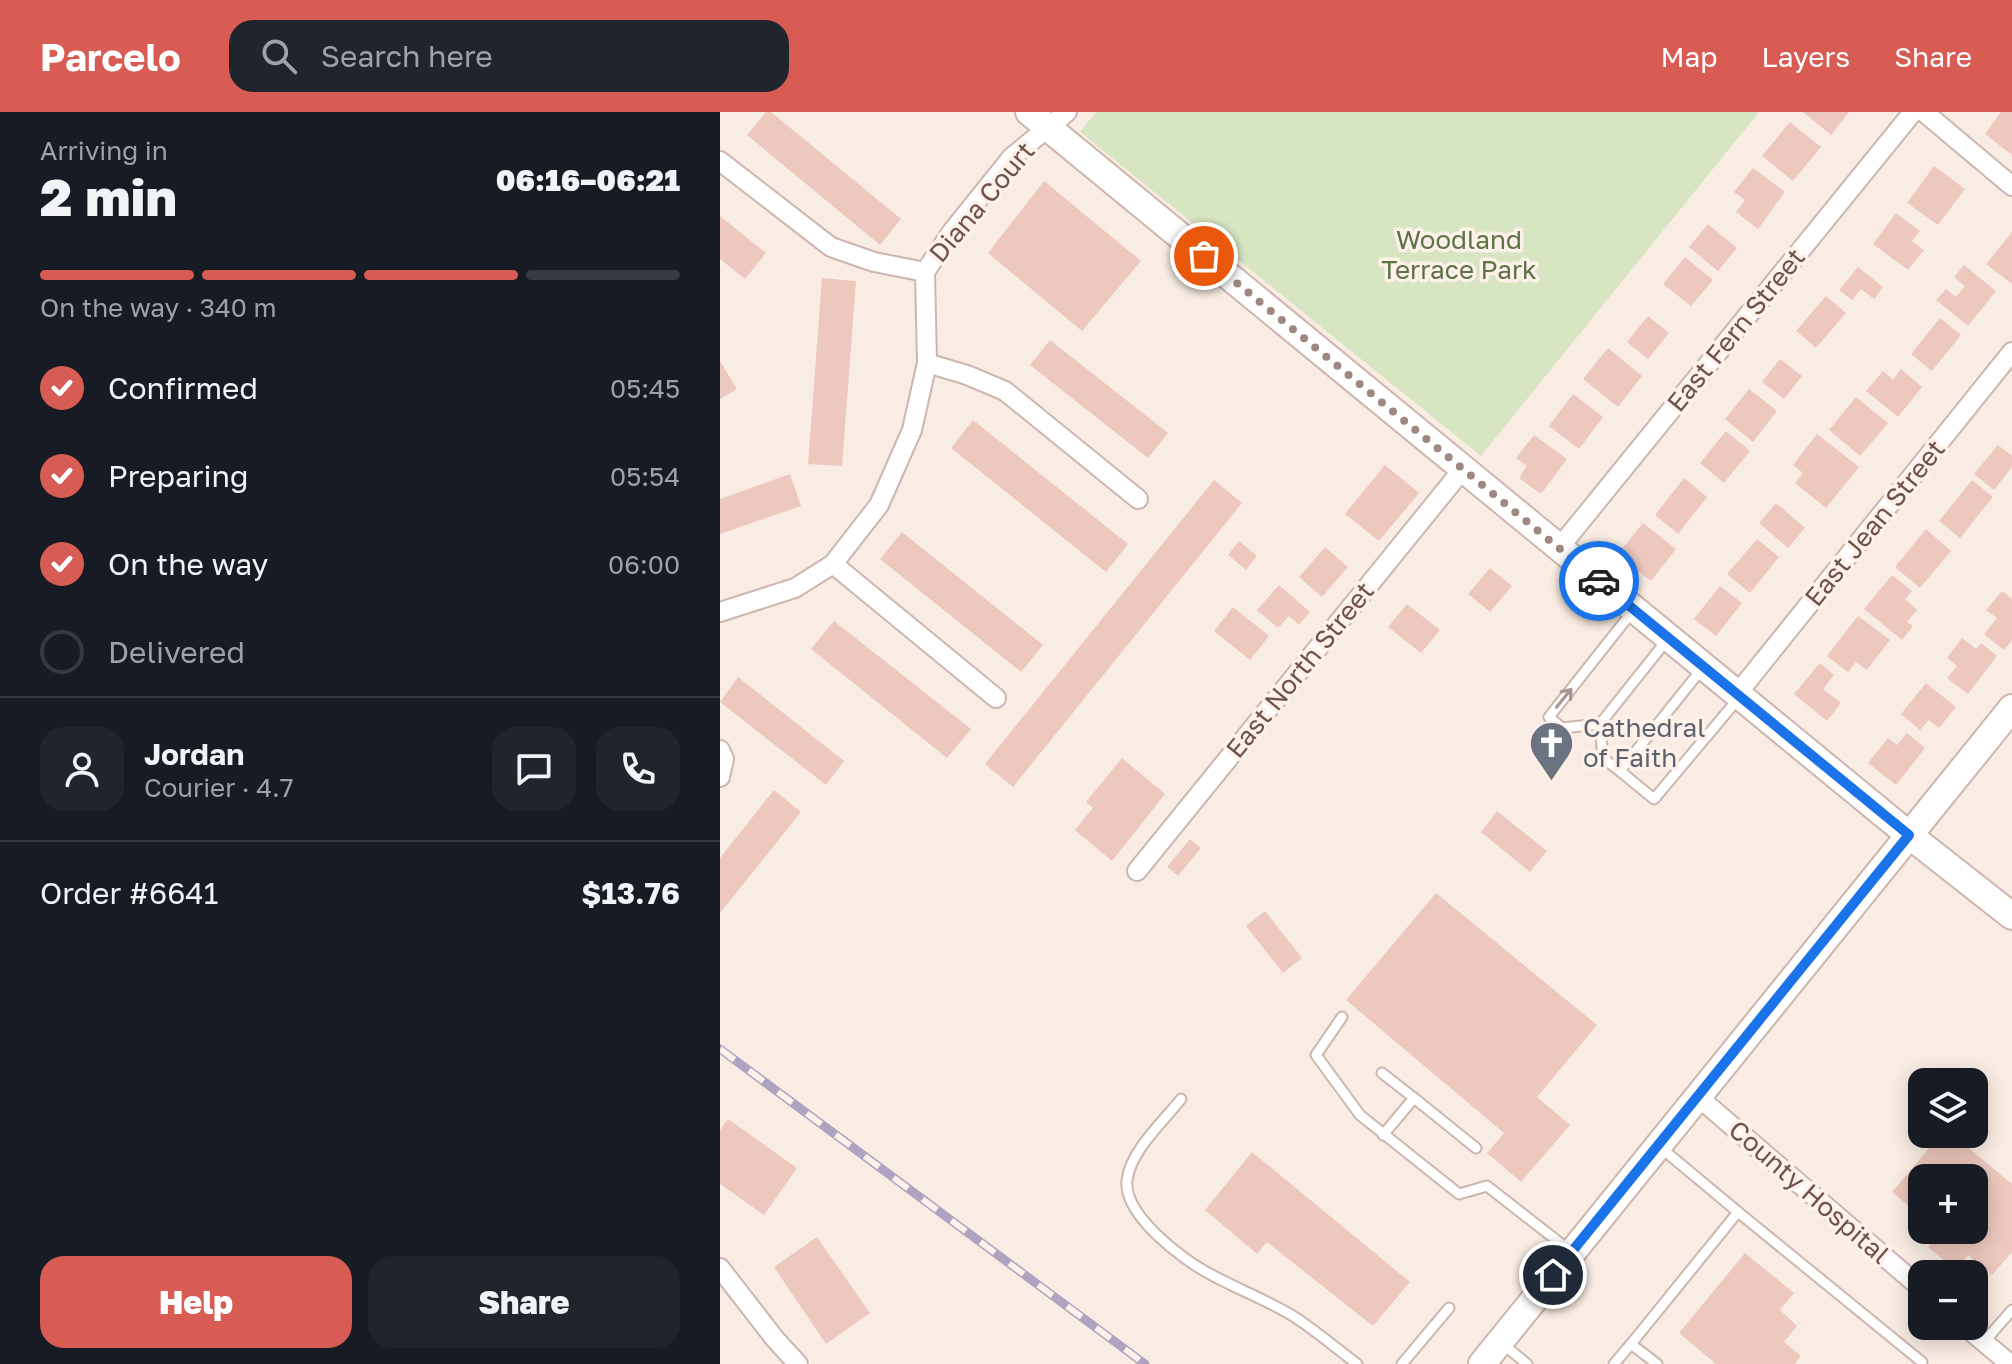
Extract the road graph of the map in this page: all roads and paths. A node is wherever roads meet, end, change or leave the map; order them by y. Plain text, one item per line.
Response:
1 (1925, 113) edge
2 (1048, 117) edge
3 (720, 161) edge
4 (2012, 186) edge
5 (925, 272) junction
6 (2012, 352) edge
7 (927, 363) junction
8 (1463, 469) junction
9 (1138, 499) dead end
10 (1559, 548) junction
11 (833, 564) junction
12 (1634, 610) junction
13 (720, 612) edge
14 (1669, 638) junction
15 (1704, 667) junction
16 (1738, 695) junction
17 (996, 698) dead end
18 (2012, 708) edge
19 (1600, 724) junction
20 (720, 750) edge
21 (1620, 771) junction
22 (720, 777) edge
23 (1909, 835) junction
24 (1137, 871) dead end
25 (2012, 916) edge
26 (1342, 1017) dead end
27 (1382, 1073) dead end
28 (1697, 1096) junction
29 (1414, 1098) junction
30 (1181, 1099) dead end
31 (1383, 1135) junction
32 (1657, 1145) junction
33 (1476, 1148) dead end
34 (1738, 1212) junction
35 (1571, 1252) junction
36 (720, 1268) edge
37 (1908, 1277) edge
38 (1449, 1308) dead end
39 (2012, 1310) edge
40 (1982, 1340) edge
41 (1500, 1342) junction
42 (1984, 1342) junction
43 (1631, 1344) junction
44 (1922, 1362) edge
45 (798, 1364) edge
46 (1357, 1364) edge
47 (1402, 1364) edge
48 (1482, 1364) edge
49 (1527, 1364) edge
50 (1614, 1364) edge
51 (1657, 1364) edge
52 (2010, 1364) edge

1 - 4 street
1 - 10 street, East Fern Street
2 - 5 street, Diana Court
2 - 8 street
3 - 5 street
5 - 7 street, Diana Court
6 - 16 street, East Jean Street
7 - 9 street
7 - 11 street, Diana Court
8 - 10 street
8 - 24 street, East North Street
10 - 12 street
11 - 13 street, Diana Court
11 - 17 street
12 - 14 street
19 -> 12 lane
14 - 15 street
14 - 19 lane
15 - 16 street
15 - 21 lane
16 - 21 lane
16 - 23 street
18 - 23 street
19 - 21 lane
20 - 22 street
23 - 25 street
23 - 28 street
26 - 31 lane
27 - 29 lane
28 - 32 street
28 - 37 street, County Hospital
29 - 31 lane
29 - 33 lane
30 - 46 lane
31 - 35 lane
32 - 34 lane
32 - 35 street
34 - 43 lane
34 - 44 lane
35 - 41 street
36 - 45 street
38 - 47 lane
39 - 42 lane
40 - 42 street
41 - 48 street
41 - 49 lane
42 - 52 street
43 - 50 lane
43 - 51 lane

